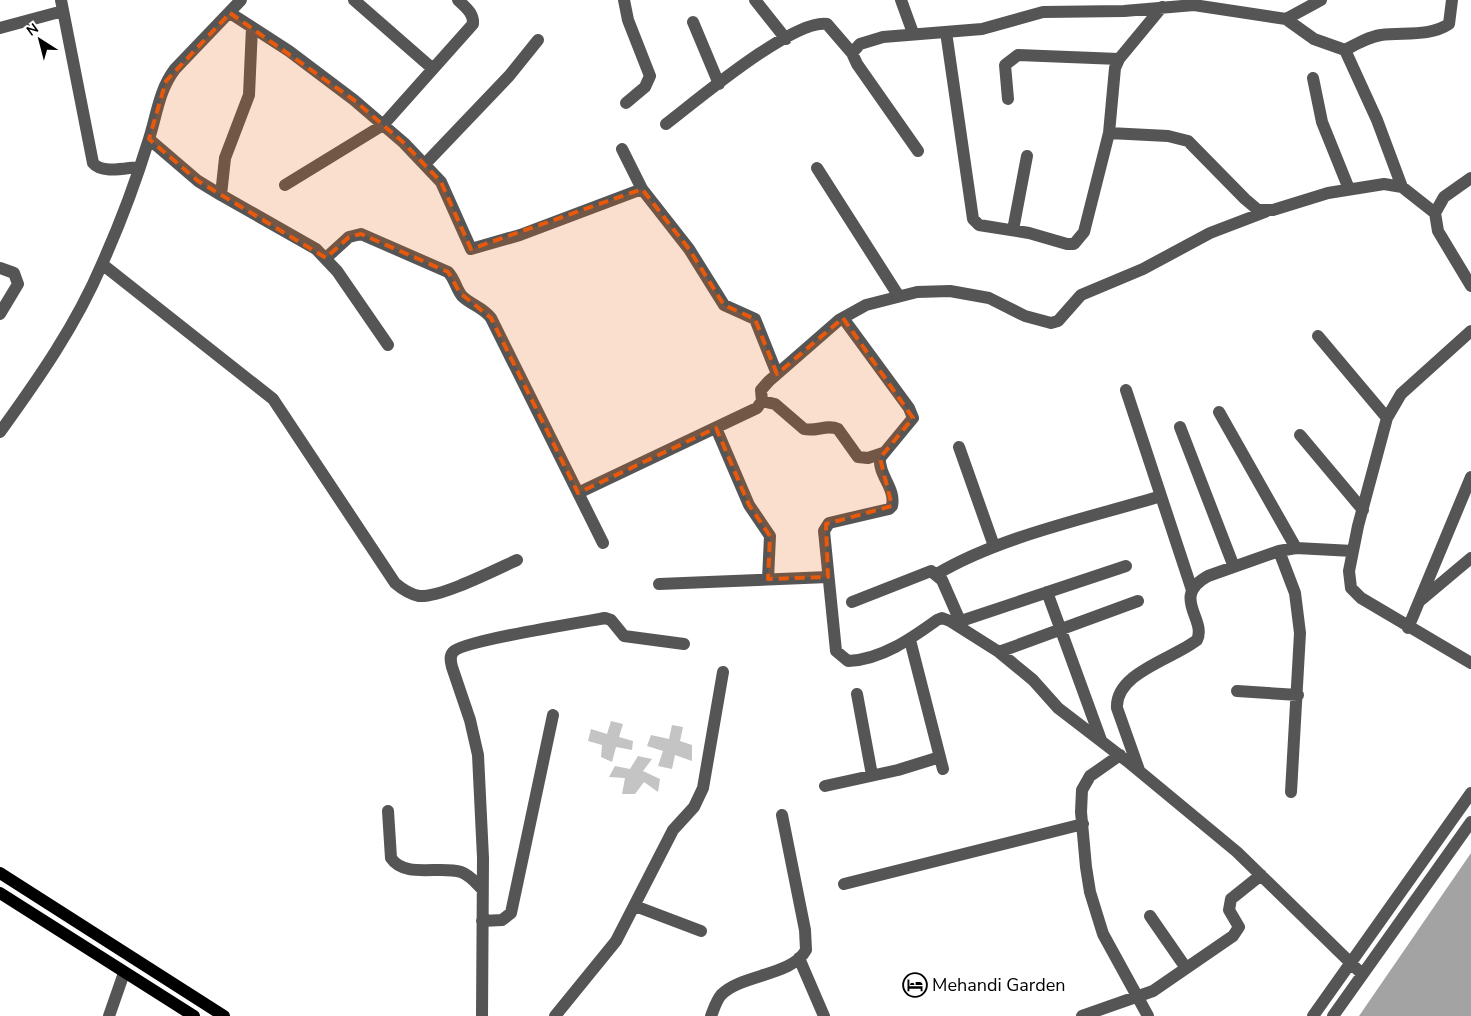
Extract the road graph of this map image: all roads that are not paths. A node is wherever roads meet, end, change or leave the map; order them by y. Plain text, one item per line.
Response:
1 (241, 0) edge
2 (354, 0) edge
3 (458, 0) edge
4 (624, 0) edge
5 (755, 0) edge
6 (901, 0) edge
7 (1321, 0) edge
8 (1450, 1) edge
9 (1194, 2) edge
10 (62, 6) edge
11 (1052, 6) edge
12 (1162, 7) junction
13 (230, 13) junction
14 (1286, 18) junction
15 (693, 22) dead end
16 (252, 27) junction
17 (0, 28) edge
18 (946, 32) junction
19 (913, 33) junction
20 (786, 39) junction
21 (538, 40) dead end
22 (1345, 50) junction
23 (852, 53) junction
24 (1119, 59) junction
25 (433, 69) junction
26 (1313, 78) dead end
27 (719, 84) junction
28 (1008, 98) dead end
29 (626, 103) dead end
30 (666, 124) dead end
31 (383, 126) junction
32 (1109, 133) junction
33 (149, 139) junction
34 (622, 148) dead end
35 (918, 151) dead end
36 (1027, 156) dead end
37 (425, 164) junction
38 (138, 167) junction
39 (817, 168) dead end
40 (1471, 178) edge
41 (285, 185) dead end
42 (1402, 187) junction
43 (642, 188) junction
44 (1349, 189) junction
45 (220, 195) junction
46 (1265, 212) junction
47 (1434, 213) junction
48 (1013, 230) junction
49 (326, 258) junction
50 (102, 264) junction
51 (0, 268) edge
52 (1471, 286) edge
53 (898, 295) junction
54 (0, 314) edge
55 (843, 318) junction
56 (1471, 331) edge
57 (1318, 336) dead end
58 (388, 345) dead end
59 (777, 374) junction
60 (1126, 390) dead end
61 (762, 401) junction
62 (1219, 412) dead end
63 (1388, 418) junction
64 (1180, 427) dead end
65 (716, 428) junction
66 (0, 432) edge
67 (1300, 435) dead end
68 (959, 447) dead end
69 (883, 453) junction
70 (1471, 477) edge
71 (578, 493) junction
72 (1161, 496) junction
73 (1363, 510) junction
74 (603, 543) dead end
75 (994, 546) junction
76 (1296, 548) junction
77 (1279, 551) junction
78 (1353, 551) junction
79 (1471, 558) edge
80 (517, 560) dead end
81 (1126, 566) dead end
82 (1234, 567) junction
83 (937, 574) junction
84 (828, 577) junction
85 (768, 580) junction
86 (659, 584) dead end
87 (1192, 590) junction
88 (1048, 592) junction
89 (1419, 601) junction
90 (852, 602) dead end
91 (1138, 602) dead end
92 (957, 622) junction
93 (1408, 628) junction
94 (1061, 629) junction
95 (910, 640) junction
96 (684, 644) dead end
97 (999, 652) junction
98 (1471, 663) edge
99 (723, 672) dead end
100 (1237, 691) dead end
101 (857, 694) dead end
102 (1298, 696) junction
103 (553, 716) dead end
104 (1101, 740) junction
105 (1120, 755) junction
106 (940, 757) junction
107 (943, 769) dead end
108 (1139, 770) junction
109 (872, 775) junction
110 (825, 786) dead end
111 (1291, 792) dead end
112 (1471, 793) edge
113 (388, 811) dead end
114 (782, 815) dead end
115 (1471, 822) edge
116 (1083, 824) junction
117 (0, 874) edge
118 (1261, 875) junction
119 (844, 884) dead end
120 (482, 889) junction
121 (0, 892) edge
122 (635, 906) junction
123 (1150, 916) dead end
124 (482, 921) junction
125 (701, 931) dead end
126 (800, 958) junction
127 (1350, 964) junction
128 (1186, 968) junction
129 (124, 973) junction
130 (1362, 974) junction
131 (1137, 997) junction
132 (109, 1016) edge
133 (194, 1016) edge
134 (224, 1016) edge
135 (482, 1016) edge
136 (555, 1016) edge
137 (711, 1016) edge
138 (824, 1016) edge
139 (1082, 1016) edge
140 (1148, 1016) edge
141 (1313, 1016) edge
142 (1333, 1016) edge

1 - 13 street
2 - 25 street
3 - 25 street
4 - 29 street
5 - 20 street
6 - 19 street
7 - 14 street
8 - 22 street
9 - 12 street
9 - 14 street
10 - 17 street
10 - 38 street
11 - 12 street
11 - 18 street
12 - 24 street
13 - 16 street
13 - 33 street
14 - 22 street
15 - 27 street
16 - 31 street
16 - 45 street
18 - 19 street
18 - 48 street
19 - 23 street
20 - 23 street
20 - 27 street
21 - 37 street
22 - 42 street
23 - 35 street
24 - 28 street
24 - 32 street
25 - 31 street
26 - 44 street
27 - 30 street
31 - 37 street
31 - 41 street
32 - 46 street
32 - 48 street
33 - 38 street
33 - 45 street
34 - 43 street
36 - 48 street
37 - 43 street
38 - 50 street
39 - 53 street
40 - 47 street
42 - 44 street
42 - 47 street
43 - 59 street
44 - 46 street
45 - 49 street
46 - 53 street
47 - 52 street
49 - 58 street
49 - 71 street
50 - 66 street
50 - 80 street
51 - 54 street
53 - 55 street
55 - 59 street
55 - 69 street
56 - 63 street
57 - 63 street
59 - 61 street
60 - 72 street
61 - 65 street
61 - 69 street
62 - 76 street
63 - 73 street
64 - 82 street
65 - 71 street
65 - 85 street
67 - 73 street
68 - 75 street
69 - 84 street
70 - 89 street
71 - 74 street
72 - 75 street
72 - 87 street
73 - 78 street
75 - 83 street
76 - 77 street
76 - 78 street
77 - 82 street
77 - 102 street
78 - 93 street
79 - 89 street
81 - 88 street
82 - 87 street
83 - 90 street
83 - 92 street
84 - 85 street
84 - 95 street
85 - 86 street
87 - 108 street
88 - 92 street
88 - 94 street
89 - 93 street
91 - 94 street
92 - 95 street
92 - 97 street
93 - 98 street
94 - 97 street
94 - 104 street
95 - 106 street
96 - 120 street
97 - 104 street
99 - 122 street
100 - 102 street
101 - 109 street
102 - 111 street
103 - 124 street
104 - 105 street
105 - 108 street
105 - 116 street
106 - 107 street
106 - 109 street
108 - 118 street
109 - 110 street
112 - 127 street
113 - 120 street
114 - 126 street
115 - 130 street
116 - 119 street
116 - 131 street
117 - 134 main road
118 - 127 street
118 - 128 street
120 - 124 street
121 - 129 main road
122 - 125 street
122 - 136 street
123 - 128 street
124 - 135 street
126 - 137 street
126 - 138 street
127 - 130 street
127 - 141 street
128 - 131 street
129 - 132 street
129 - 133 main road
130 - 142 street
131 - 139 street
131 - 140 street

